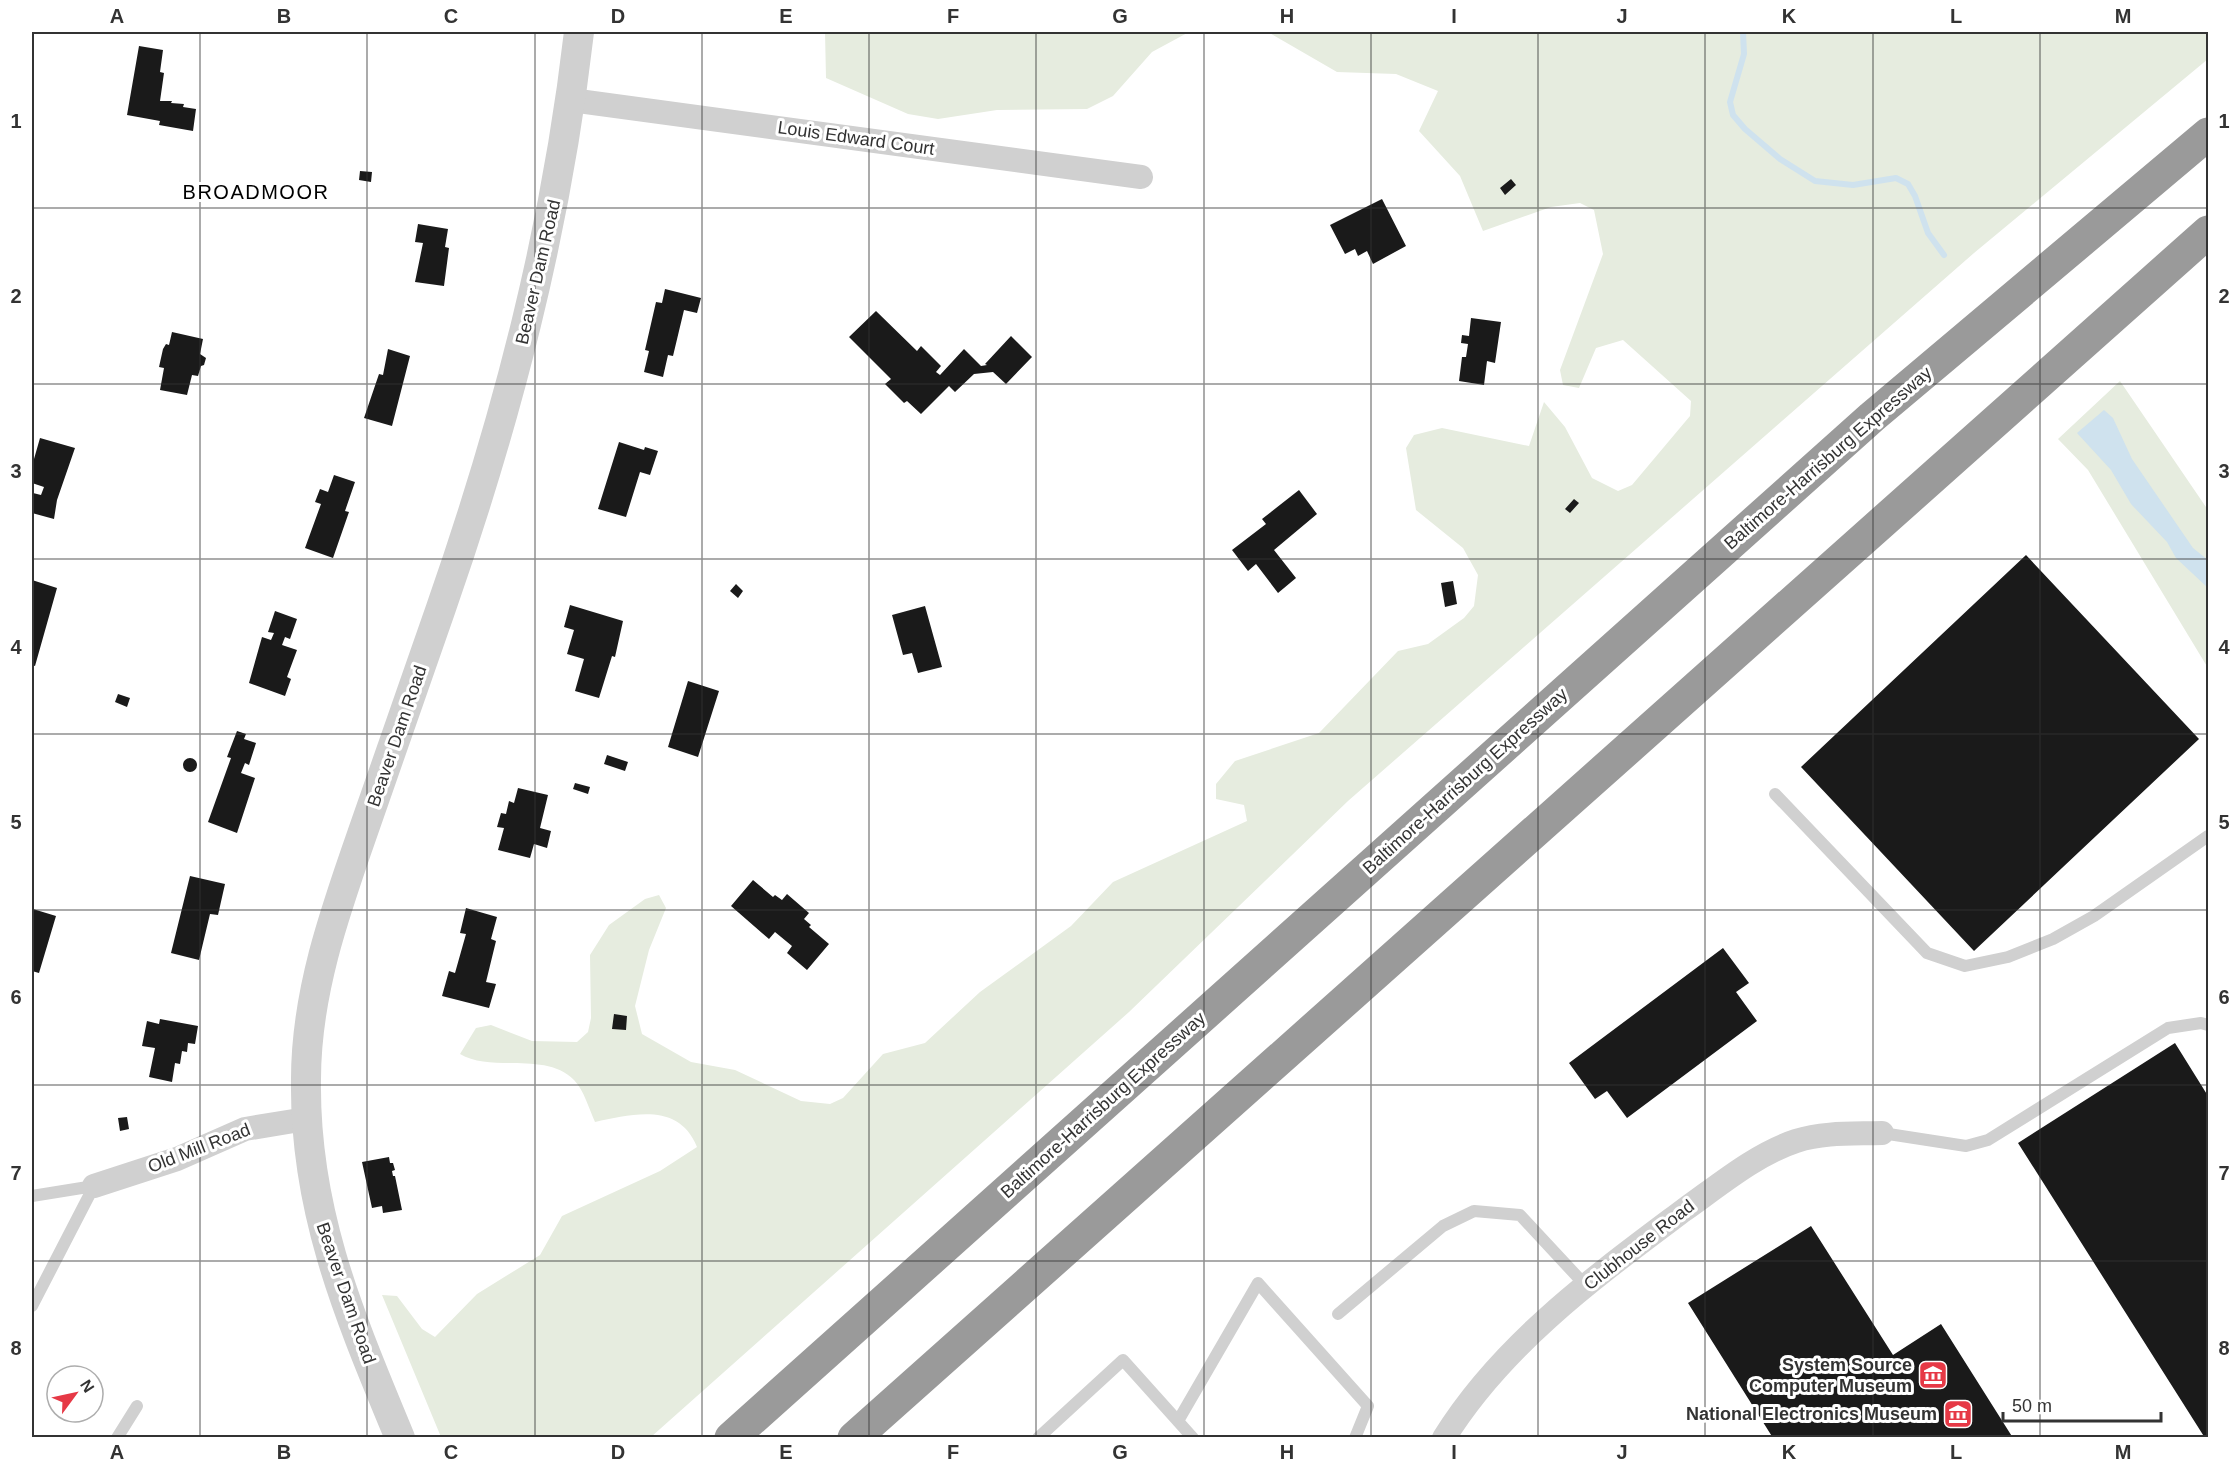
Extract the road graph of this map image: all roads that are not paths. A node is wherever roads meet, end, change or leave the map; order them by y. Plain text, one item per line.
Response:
1 (579, 32) edge
2 (571, 100) junction
3 (2208, 134) edge
4 (1141, 177) dead end
5 (2208, 232) edge
6 (2208, 243) edge
7 (2097, 330) junction
8 (1775, 794) dead end
9 (2208, 836) edge
10 (2208, 1025) edge
11 (306, 1119) junction
12 (1882, 1133) joint
13 (94, 1186) junction
14 (32, 1196) edge
15 (1586, 1286) junction
16 (32, 1306) edge
17 (1338, 1314) dead end
18 (137, 1406) dead end
19 (1178, 1421) junction
20 (117, 1437) edge
21 (400, 1437) edge
22 (731, 1437) edge
23 (854, 1437) edge
24 (1038, 1437) edge
25 (1193, 1437) edge
26 (1355, 1437) edge
27 (1444, 1437) edge

1 - 2 street, Beaver Dam Road
2 - 4 street, Louis Edward Court
2 - 11 street, Beaver Dam Road
3 - 22 highway, Baltimore-Harrisburg Expressway
5 - 7 highway
6 - 7 highway
7 - 23 highway
8 - 9 lane
10 - 12 lane
11 - 13 street, Old Mill Road
11 - 21 street, Beaver Dam Road
12 - 15 street, Clubhouse Road
13 - 14 lane
13 - 16 lane
15 - 17 lane
15 - 27 street, Clubhouse Road
18 - 20 lane
19 - 24 lane
19 - 25 lane
19 - 26 lane

